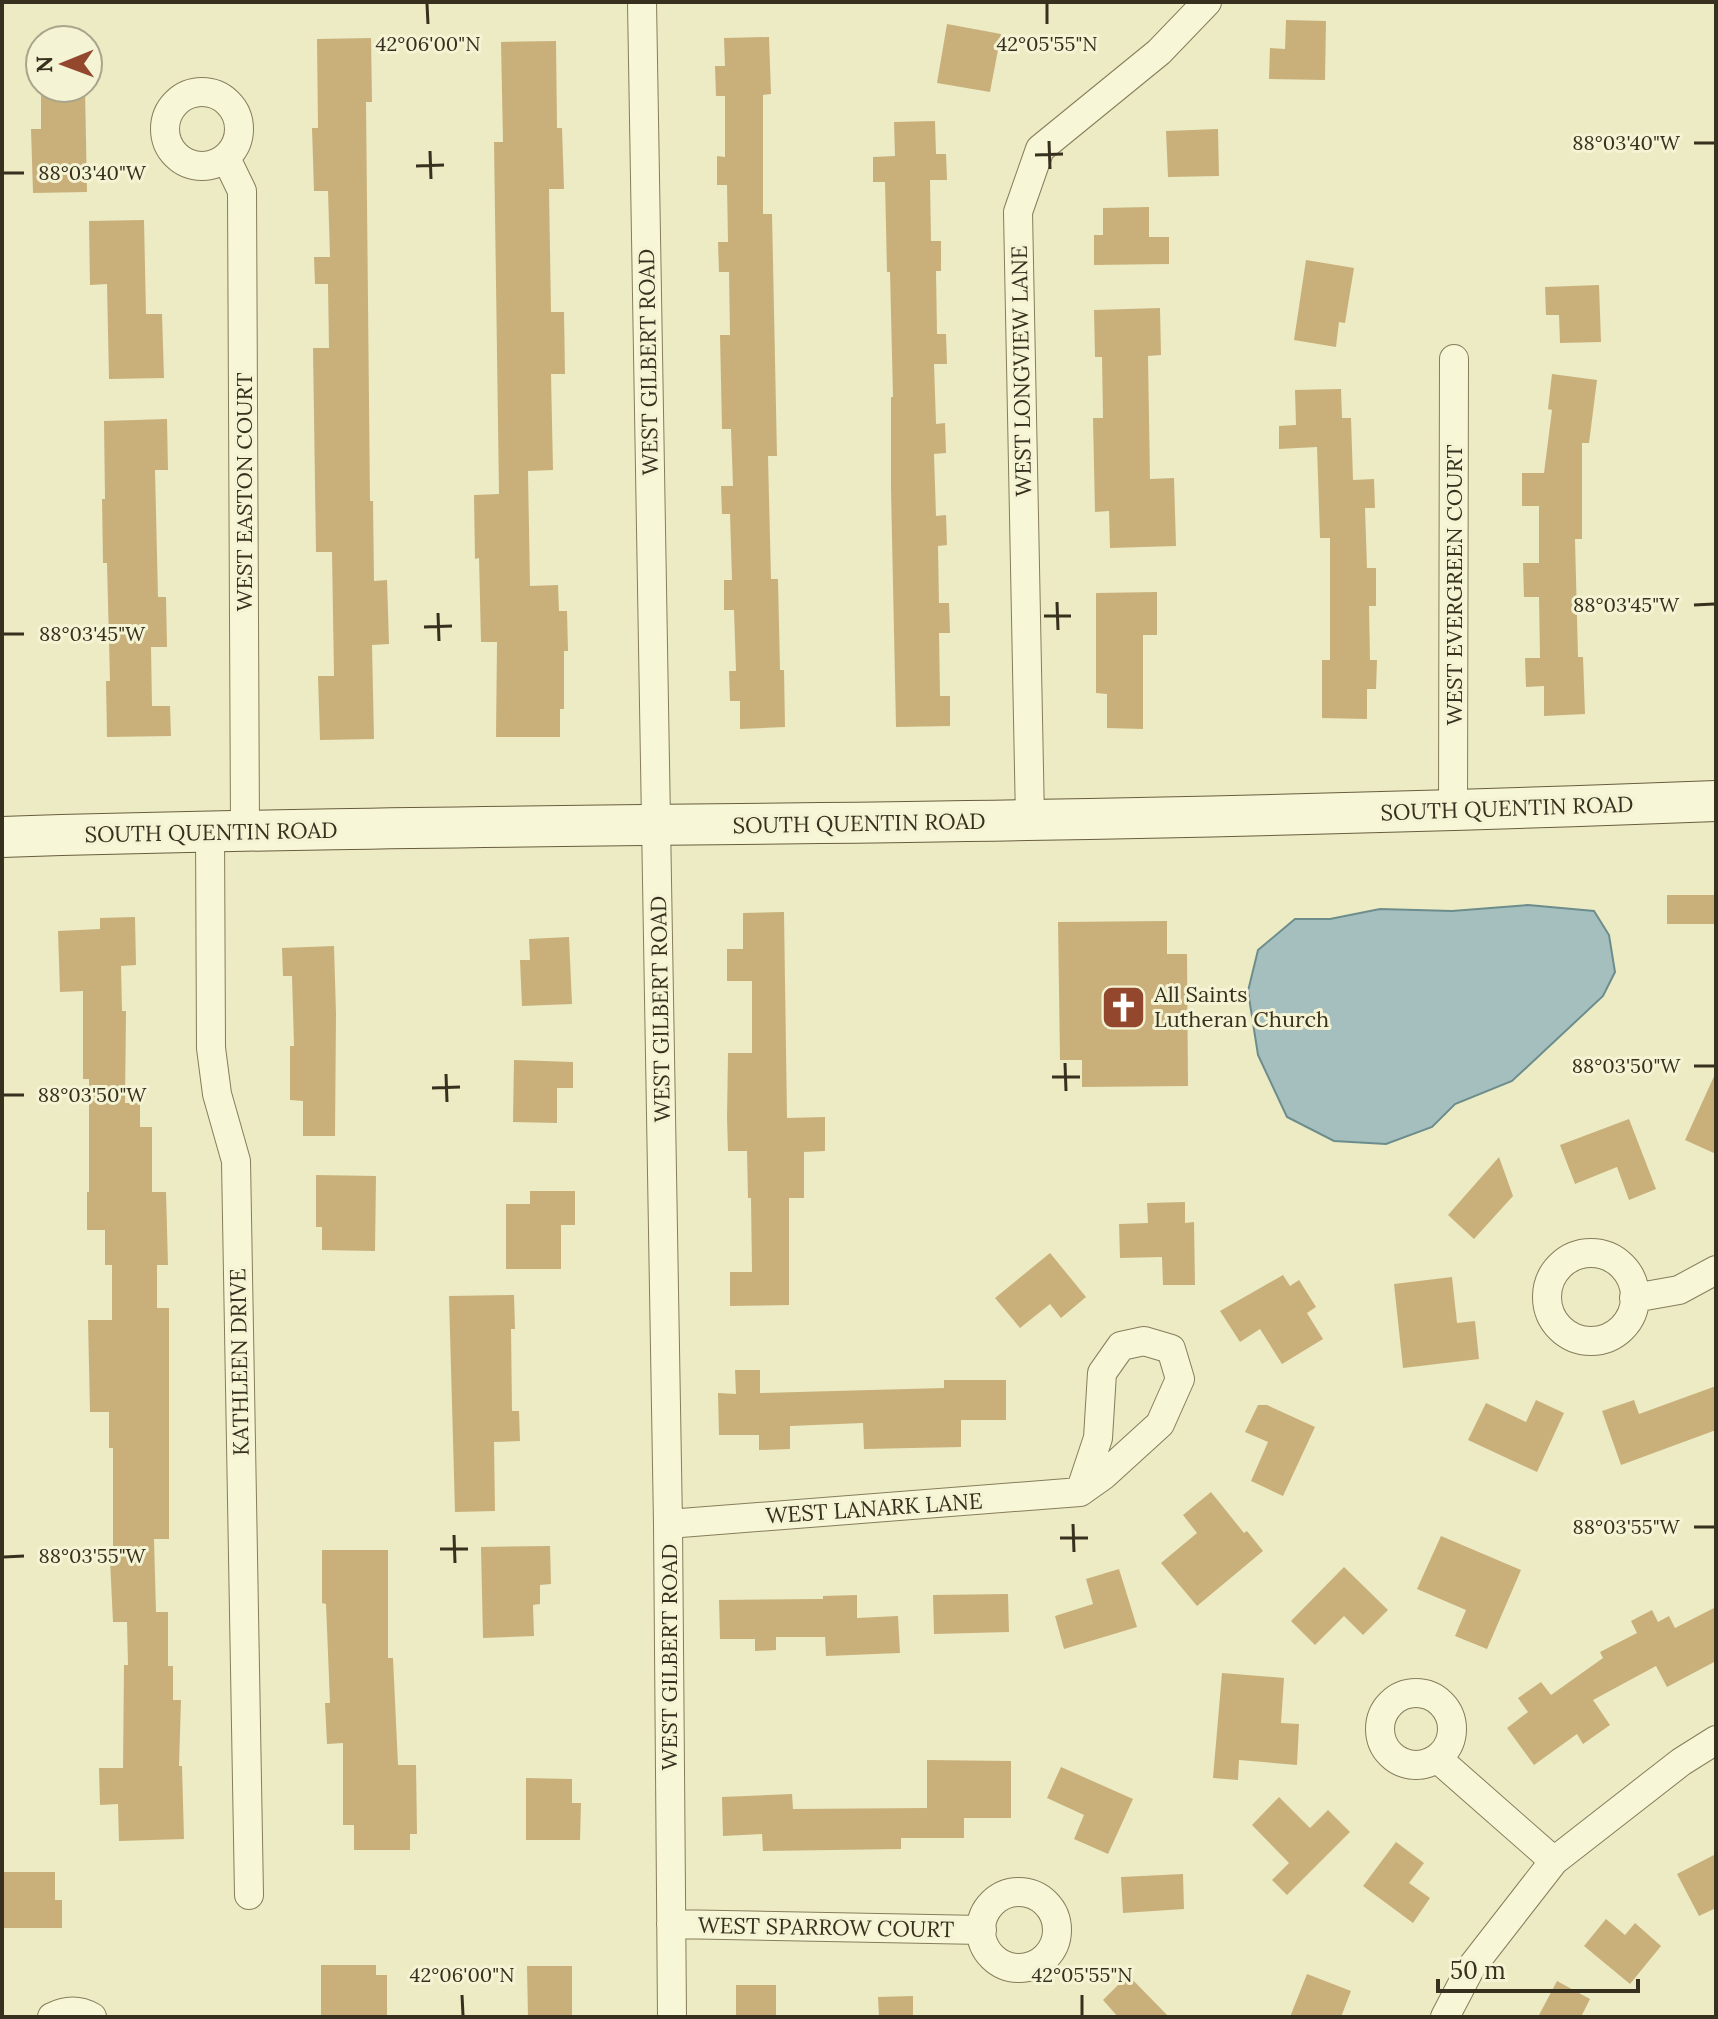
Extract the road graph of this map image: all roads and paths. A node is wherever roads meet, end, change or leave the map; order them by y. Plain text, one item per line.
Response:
1 (642, 2) edge
2 (1207, 2) edge
3 (226, 158) dead end
4 (1454, 359) dead end
5 (1716, 801) edge
6 (1453, 811) junction
7 (1030, 820) junction
8 (657, 825) junction
9 (227, 830) junction
10 (2, 837) edge
11 (1716, 1270) edge
12 (1634, 1298) dead end
13 (1080, 1492) junction
14 (668, 1524) junction
15 (1716, 1740) edge
16 (1438, 1759) dead end
17 (1554, 1861) junction
18 (249, 1895) dead end
19 (671, 1924) junction
20 (982, 1930) dead end
21 (52, 2017) edge
22 (92, 2017) edge
23 (672, 2017) edge
24 (1445, 2017) edge

1 - 8 street, WEST GILBERT ROAD
2 - 7 street, WEST LONGVIEW LANE
3 - 9 street, WEST EASTON COURT
4 - 6 street, WEST EVERGREEN COURT
5 - 6 main road, SOUTH QUENTIN ROAD
6 - 7 main road, SOUTH QUENTIN ROAD
7 - 8 main road, SOUTH QUENTIN ROAD
8 - 9 main road, SOUTH QUENTIN ROAD
8 - 14 street, WEST GILBERT ROAD
9 - 10 main road, SOUTH QUENTIN ROAD
9 - 18 street, KATHLEEN DRIVE
11 - 12 street
13 - 13 street
13 - 14 street, WEST LANARK LANE
14 - 19 street, WEST GILBERT ROAD
15 - 17 street
16 - 17 street
17 - 24 street
19 - 20 street, WEST SPARROW COURT
19 - 23 street, WEST GILBERT ROAD
21 - 22 street

